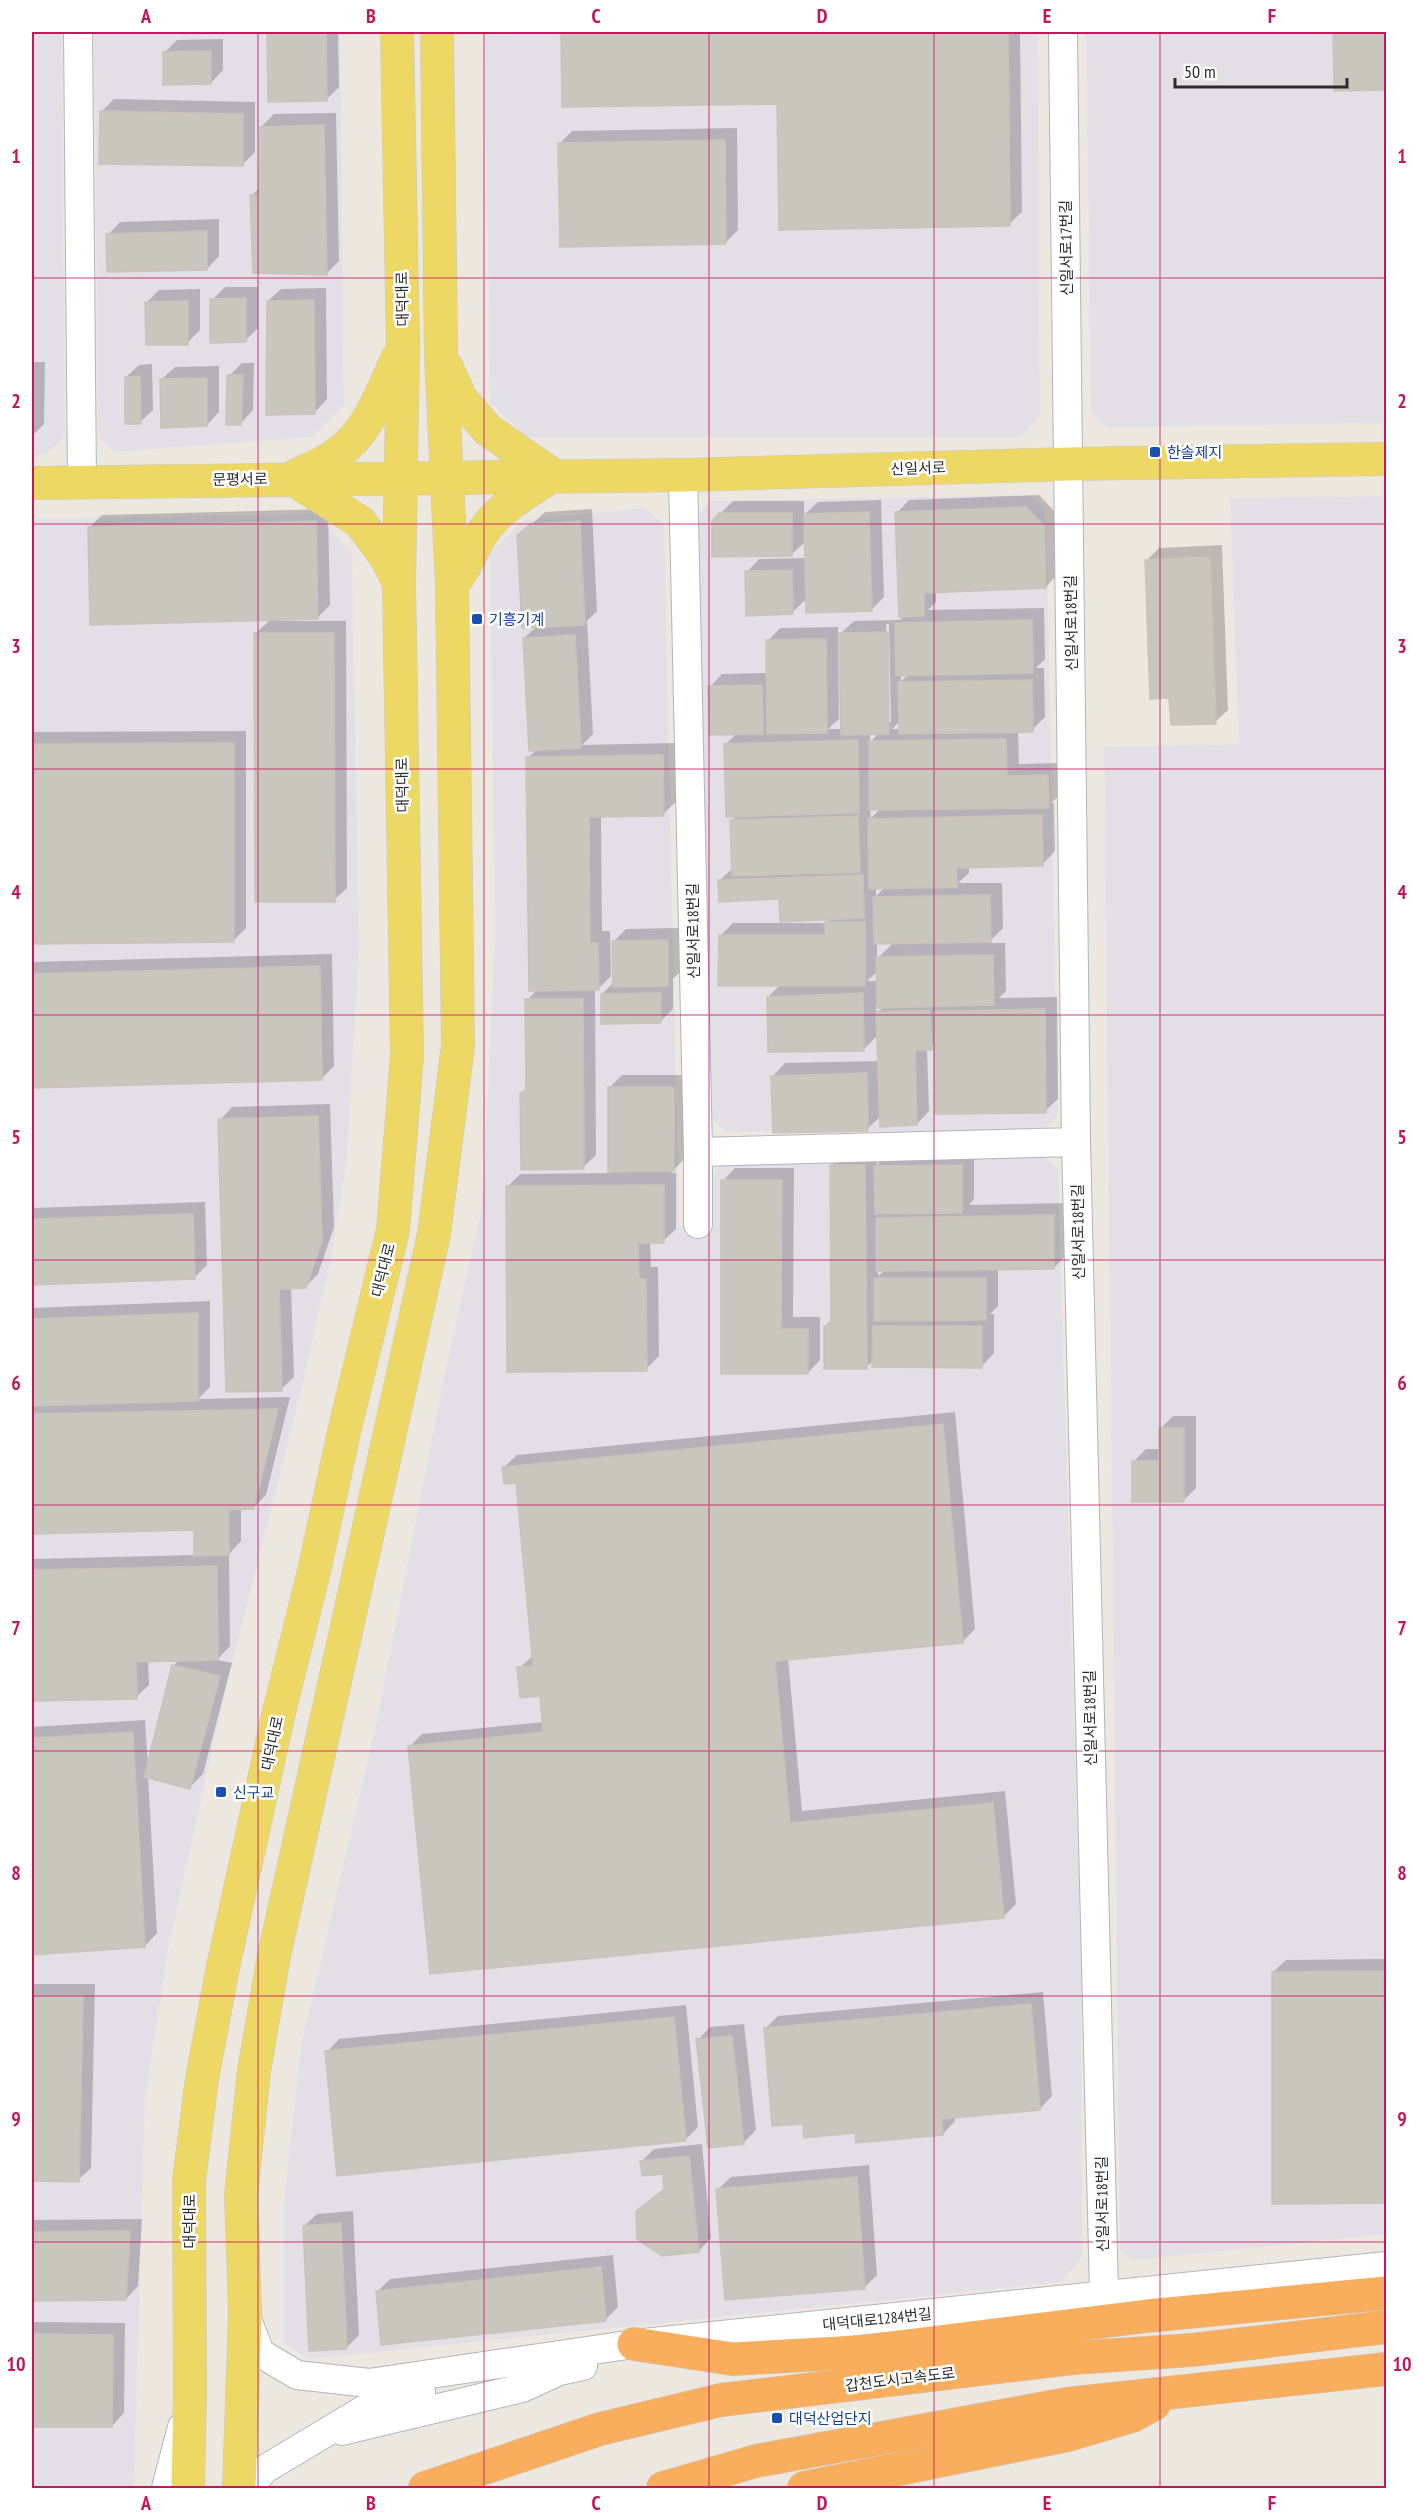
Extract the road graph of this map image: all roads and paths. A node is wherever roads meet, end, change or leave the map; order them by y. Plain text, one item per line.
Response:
1 (78, 32) edge
2 (397, 32) edge
3 (437, 32) edge
4 (1063, 32) edge
5 (403, 346) junction
6 (441, 354) junction
7 (1386, 459) edge
8 (1069, 464) junction
9 (553, 475) junction
10 (683, 475) junction
11 (291, 478) junction
12 (401, 478) junction
13 (449, 478) junction
14 (82, 482) junction
15 (32, 483) edge
16 (399, 583) junction
17 (452, 585) junction
18 (1076, 1142) junction
19 (698, 1152) junction
20 (698, 1224) dead end
21 (1386, 2266) edge
22 (1386, 2293) edge
23 (1104, 2294) junction
24 (245, 2313) junction
25 (1386, 2327) edge
26 (634, 2344) junction
27 (1386, 2368) edge
28 (1180, 2391) junction
29 (190, 2393) junction
30 (166, 2488) edge
31 (188, 2488) edge
32 (239, 2488) edge
33 (247, 2488) edge
34 (425, 2488) edge
35 (663, 2488) edge
36 (804, 2488) edge

1 - 14 street
2 - 5 main road, 대덕대로
3 - 6 main road
4 - 8 street, 신일서로17번길
5 - 11 main road
5 - 12 main road, 대덕대로
6 - 9 main road
6 - 13 main road
7 - 8 main road, 신일서로
8 - 10 main road, 신일서로
8 - 18 street, 신일서로18번길
9 - 10 main road, 신일서로
9 - 13 main road, 신일서로
9 - 17 main road
10 - 19 street, 신일서로18번길
11 - 12 main road, 문평서로
11 - 14 main road, 문평서로
11 - 16 main road
12 - 13 main road, 문평서로
12 - 16 main road, 대덕대로
13 - 17 main road
14 - 15 main road, 문평서로
16 - 29 main road, 대덕대로
17 - 24 main road
18 - 19 street
18 - 23 street, 신일서로18번길
19 - 20 street, 신일서로18번길
21 - 23 street, 대덕대로1284번길
22 - 26 highway
23 - 26 street, 대덕대로1284번길
24 - 26 street, 대덕대로1284번길
24 - 32 main road
25 - 34 highway, 갑천도시고속도로
26 - 33 street
27 - 28 highway
28 - 35 highway
28 - 36 highway
29 - 30 street
29 - 31 main road, 대덕대로

